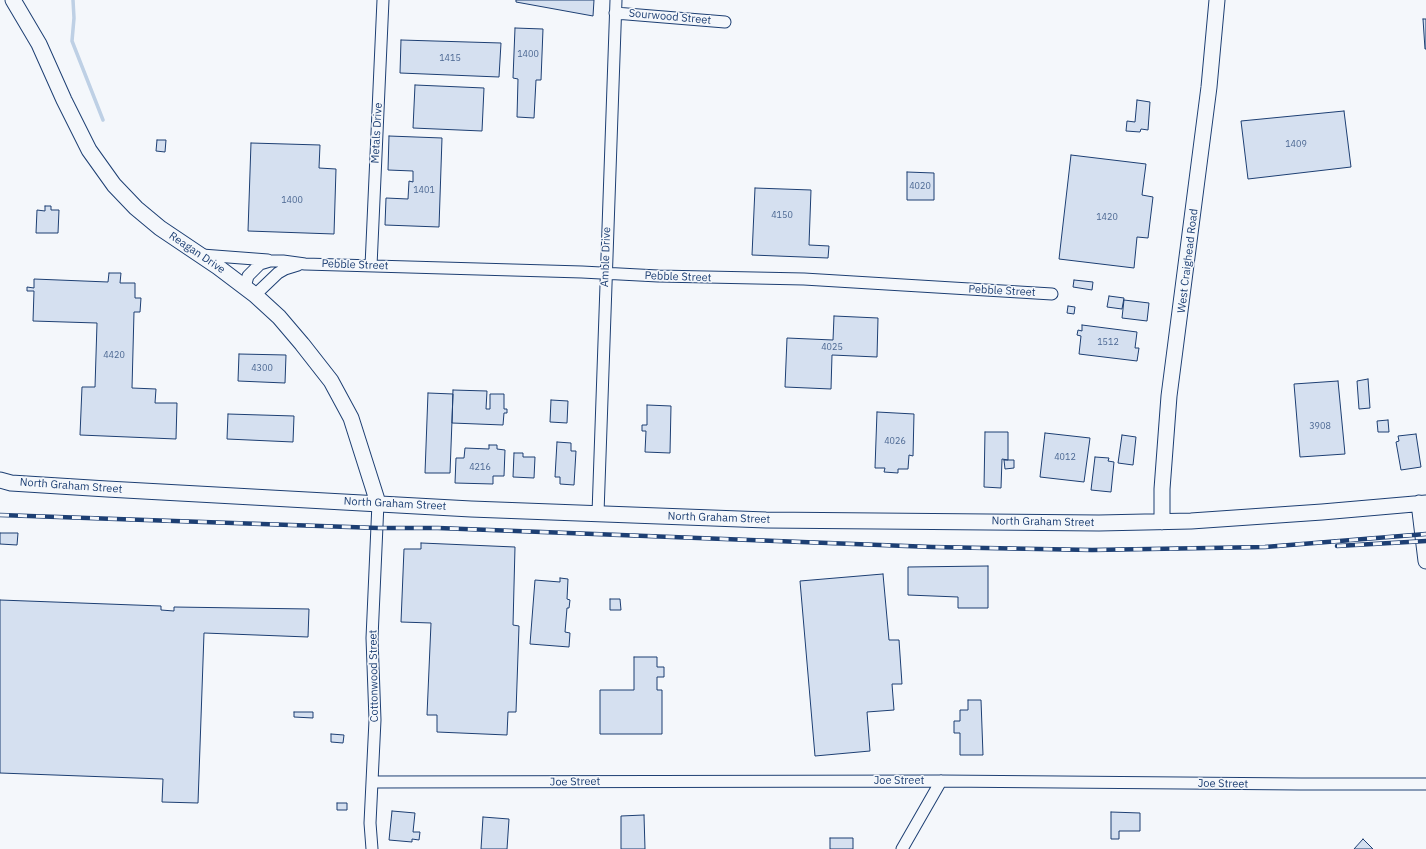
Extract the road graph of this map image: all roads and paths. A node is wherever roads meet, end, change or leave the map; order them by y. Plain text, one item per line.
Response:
1 (13, 0) edge
2 (383, 0) edge
3 (616, 0) edge
4 (1217, 0) edge
5 (614, 13) junction
6 (725, 22) dead end
7 (200, 255) junction
8 (283, 261) junction
9 (305, 264) junction
10 (371, 266) junction
11 (606, 274) junction
12 (250, 291) junction
13 (1052, 294) dead end
14 (4, 484) edge
15 (378, 503) junction
16 (1422, 503) edge
17 (598, 513) junction
18 (1162, 522) junction
19 (1426, 561) edge
20 (941, 781) junction
21 (373, 782) junction
22 (1426, 784) edge
23 (372, 849) edge
24 (902, 849) edge

1 - 7 main road, Reagan Drive
2 - 10 street, Metals Drive
3 - 5 street, Amble Drive
4 - 18 main road, West Craighead Road
5 - 6 street, Sourwood Street
5 - 11 street, Amble Drive
7 - 8 street, Pebble Street
7 - 12 main road, Reagan Drive
8 - 9 street, Pebble Street
8 - 12 street, Pebble Street
9 - 10 street, Pebble Street
9 - 12 street, Pebble Street
10 - 11 street, Pebble Street
11 - 13 street, Pebble Street
11 - 17 street, Amble Drive
12 - 15 main road, Reagan Drive
14 - 15 main road, North Graham Street
15 - 17 main road, North Graham Street
15 - 21 street, Cottonwood Street
16 - 18 main road, North Graham Street
16 - 19 main road
17 - 18 main road, North Graham Street
20 - 21 street, Joe Street
20 - 22 street, Joe Street
20 - 24 street
21 - 23 street, Cottonwood Street

